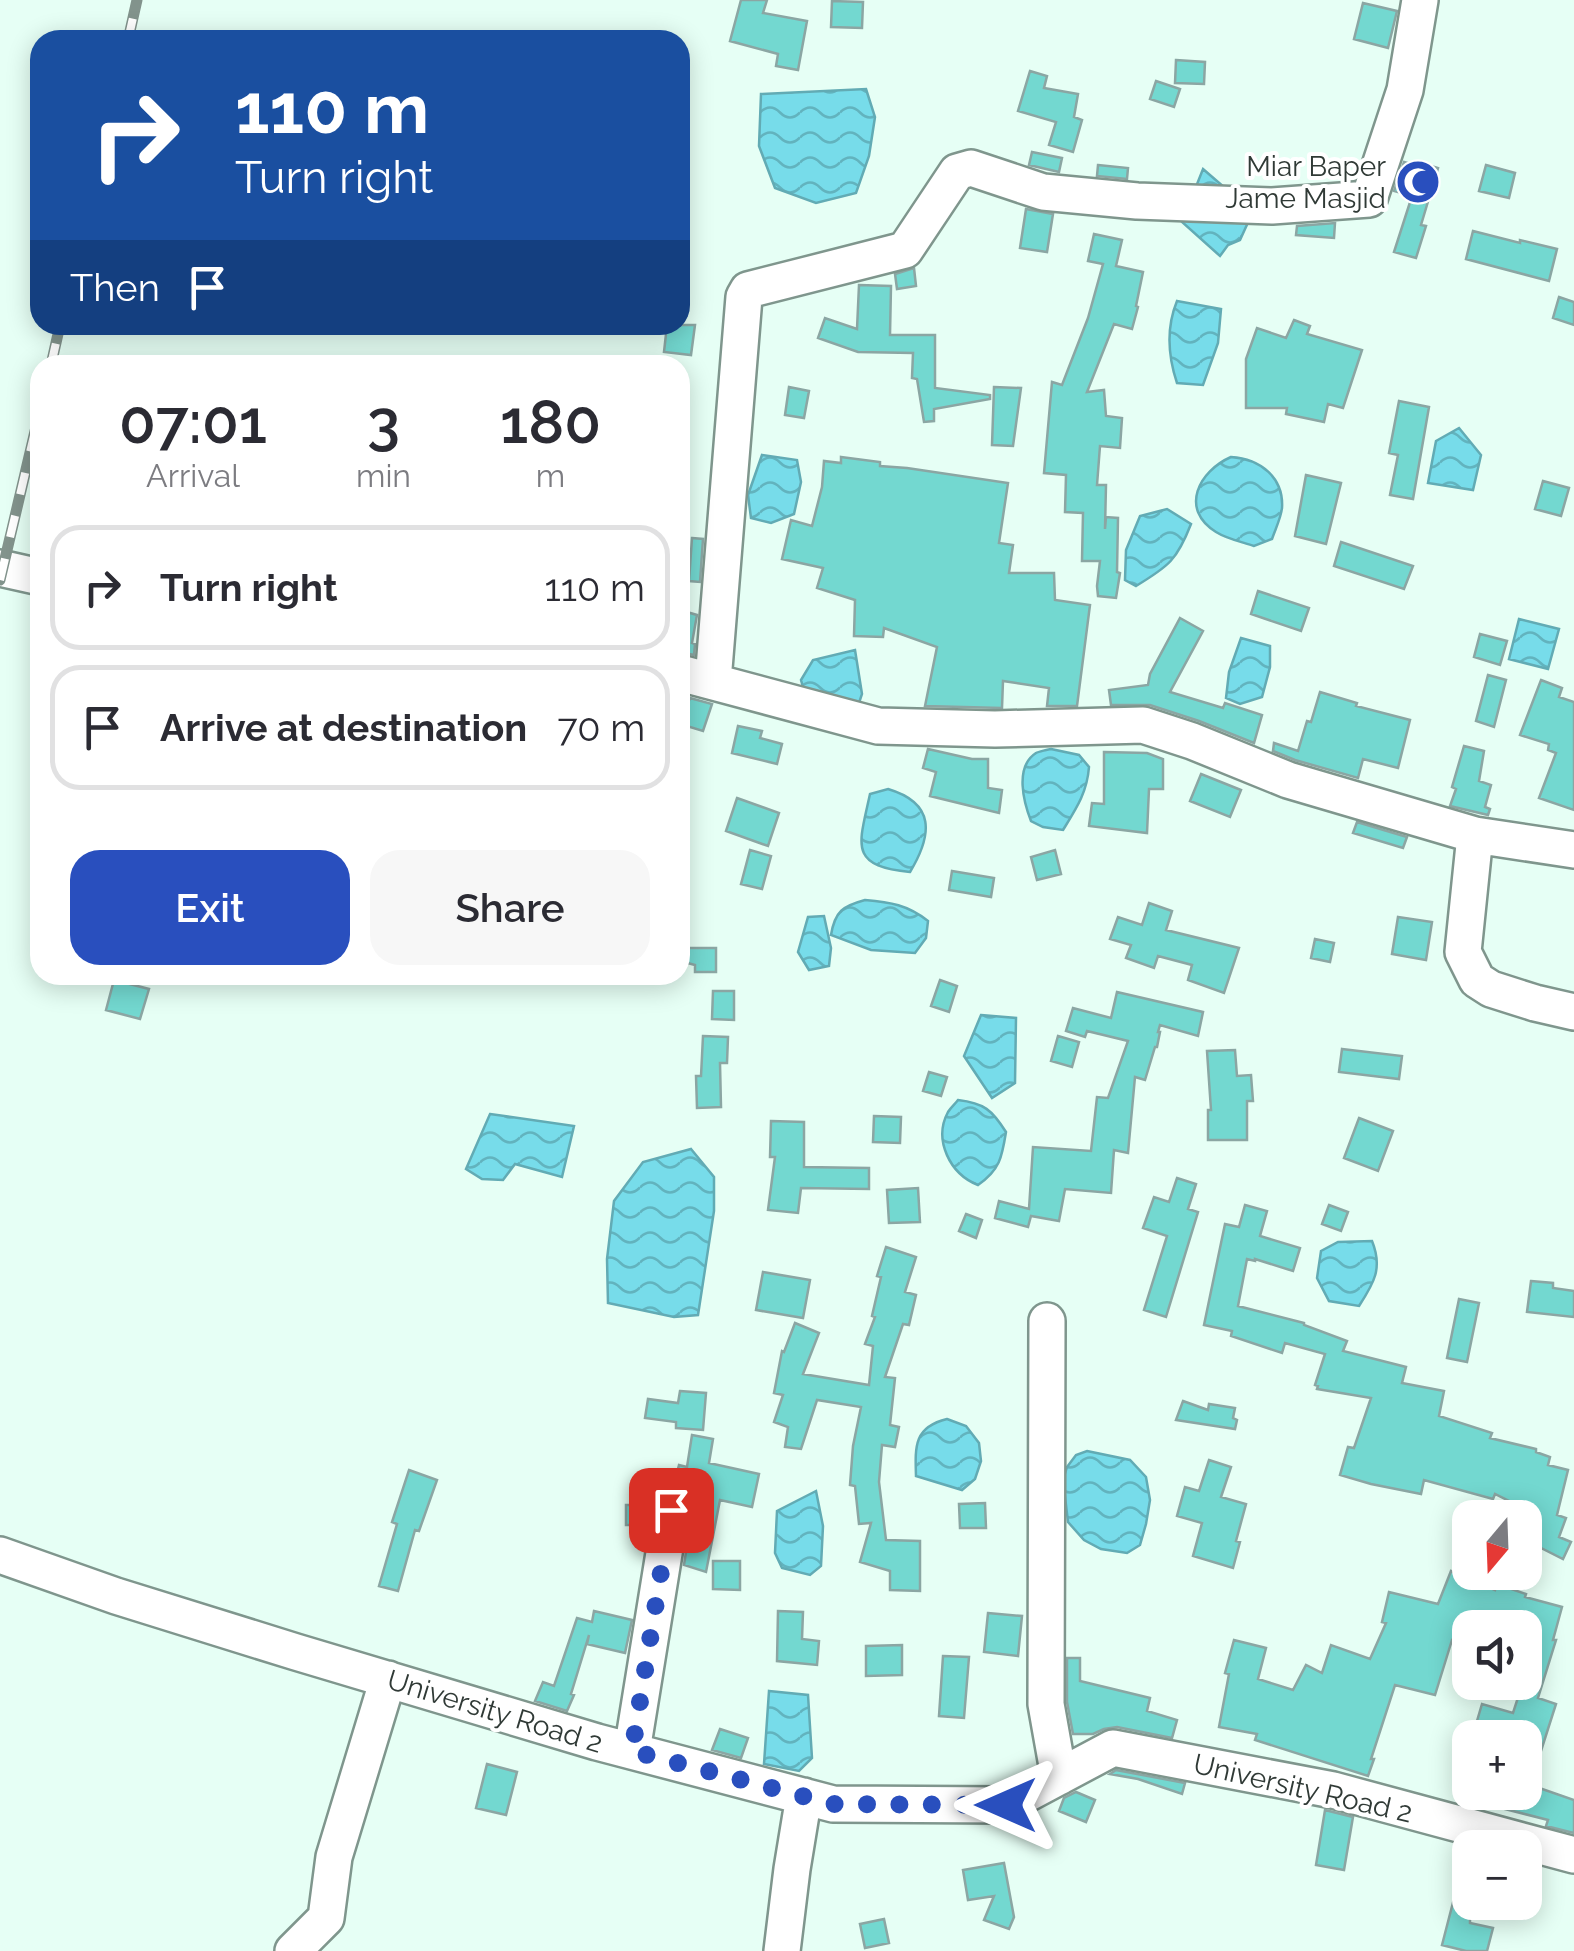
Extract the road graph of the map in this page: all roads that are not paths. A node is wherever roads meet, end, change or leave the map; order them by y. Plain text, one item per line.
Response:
1 (1420, 0) edge
2 (0, 568) edge
3 (30, 575) edge
4 (696, 677) edge
5 (1475, 835) junction
6 (1574, 850) edge
7 (1574, 1012) edge
8 (1047, 1320) dead end
9 (671, 1510) dead end
10 (0, 1555) edge
11 (388, 1680) junction
12 (632, 1751) junction
13 (1059, 1777) junction
14 (804, 1796) junction
15 (1574, 1856) edge
16 (293, 1951) edge
17 (782, 1951) edge

1 - 4 street
2 - 3 street
4 - 5 street
5 - 6 street
5 - 7 street
8 - 13 street
9 - 12 street
10 - 11 street, University Road 2
11 - 12 street, University Road 2
11 - 16 street
12 - 14 street, University Road 2
13 - 14 street, University Road 2
13 - 15 street, University Road 2
14 - 17 street

